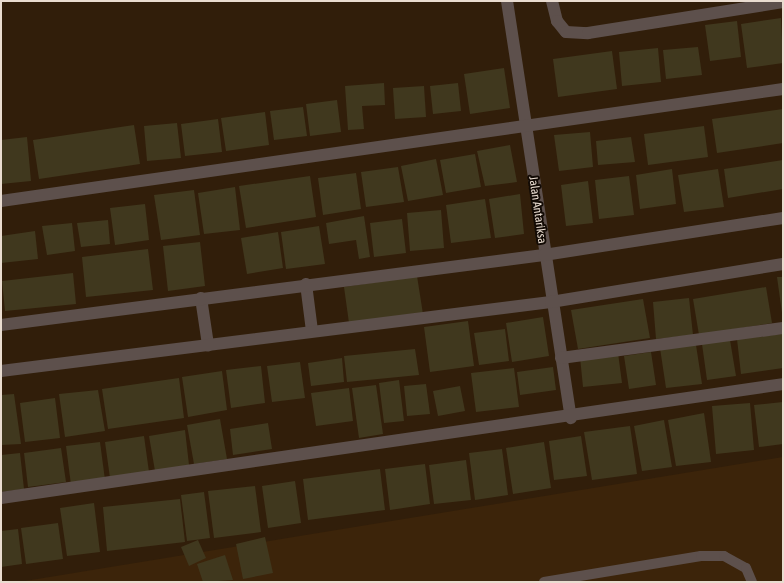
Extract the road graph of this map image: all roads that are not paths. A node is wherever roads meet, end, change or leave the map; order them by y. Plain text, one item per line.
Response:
1 (507, 1) edge
2 (552, 1) edge
3 (783, 2) edge
4 (750, 4) edge
5 (783, 89) edge
6 (526, 128) junction
7 (1, 201) edge
8 (783, 218) edge
9 (544, 255) junction
10 (783, 264) edge
11 (306, 284) junction
12 (201, 298) junction
13 (551, 302) junction
14 (1, 325) edge
15 (783, 328) edge
16 (312, 331) junction
17 (208, 345) junction
18 (561, 358) junction
19 (1, 371) edge
20 (783, 384) edge
21 (571, 418) junction
22 (1, 498) edge
23 (544, 582) edge
24 (752, 582) edge

1 - 6 street, Jalan Antariksa
2 - 4 street
3 - 4 street
5 - 6 street
6 - 7 street
6 - 9 street, Jalan Antariksa
8 - 9 street
9 - 11 street
9 - 13 street, Jalan Antariksa
10 - 13 street
11 - 12 street
11 - 16 street
12 - 14 street
12 - 17 street
13 - 16 street
13 - 18 street, Jalan Antariksa
15 - 18 street
16 - 17 street
17 - 19 street
18 - 21 street, Jalan Antariksa
20 - 21 street
21 - 22 street
23 - 24 lane

